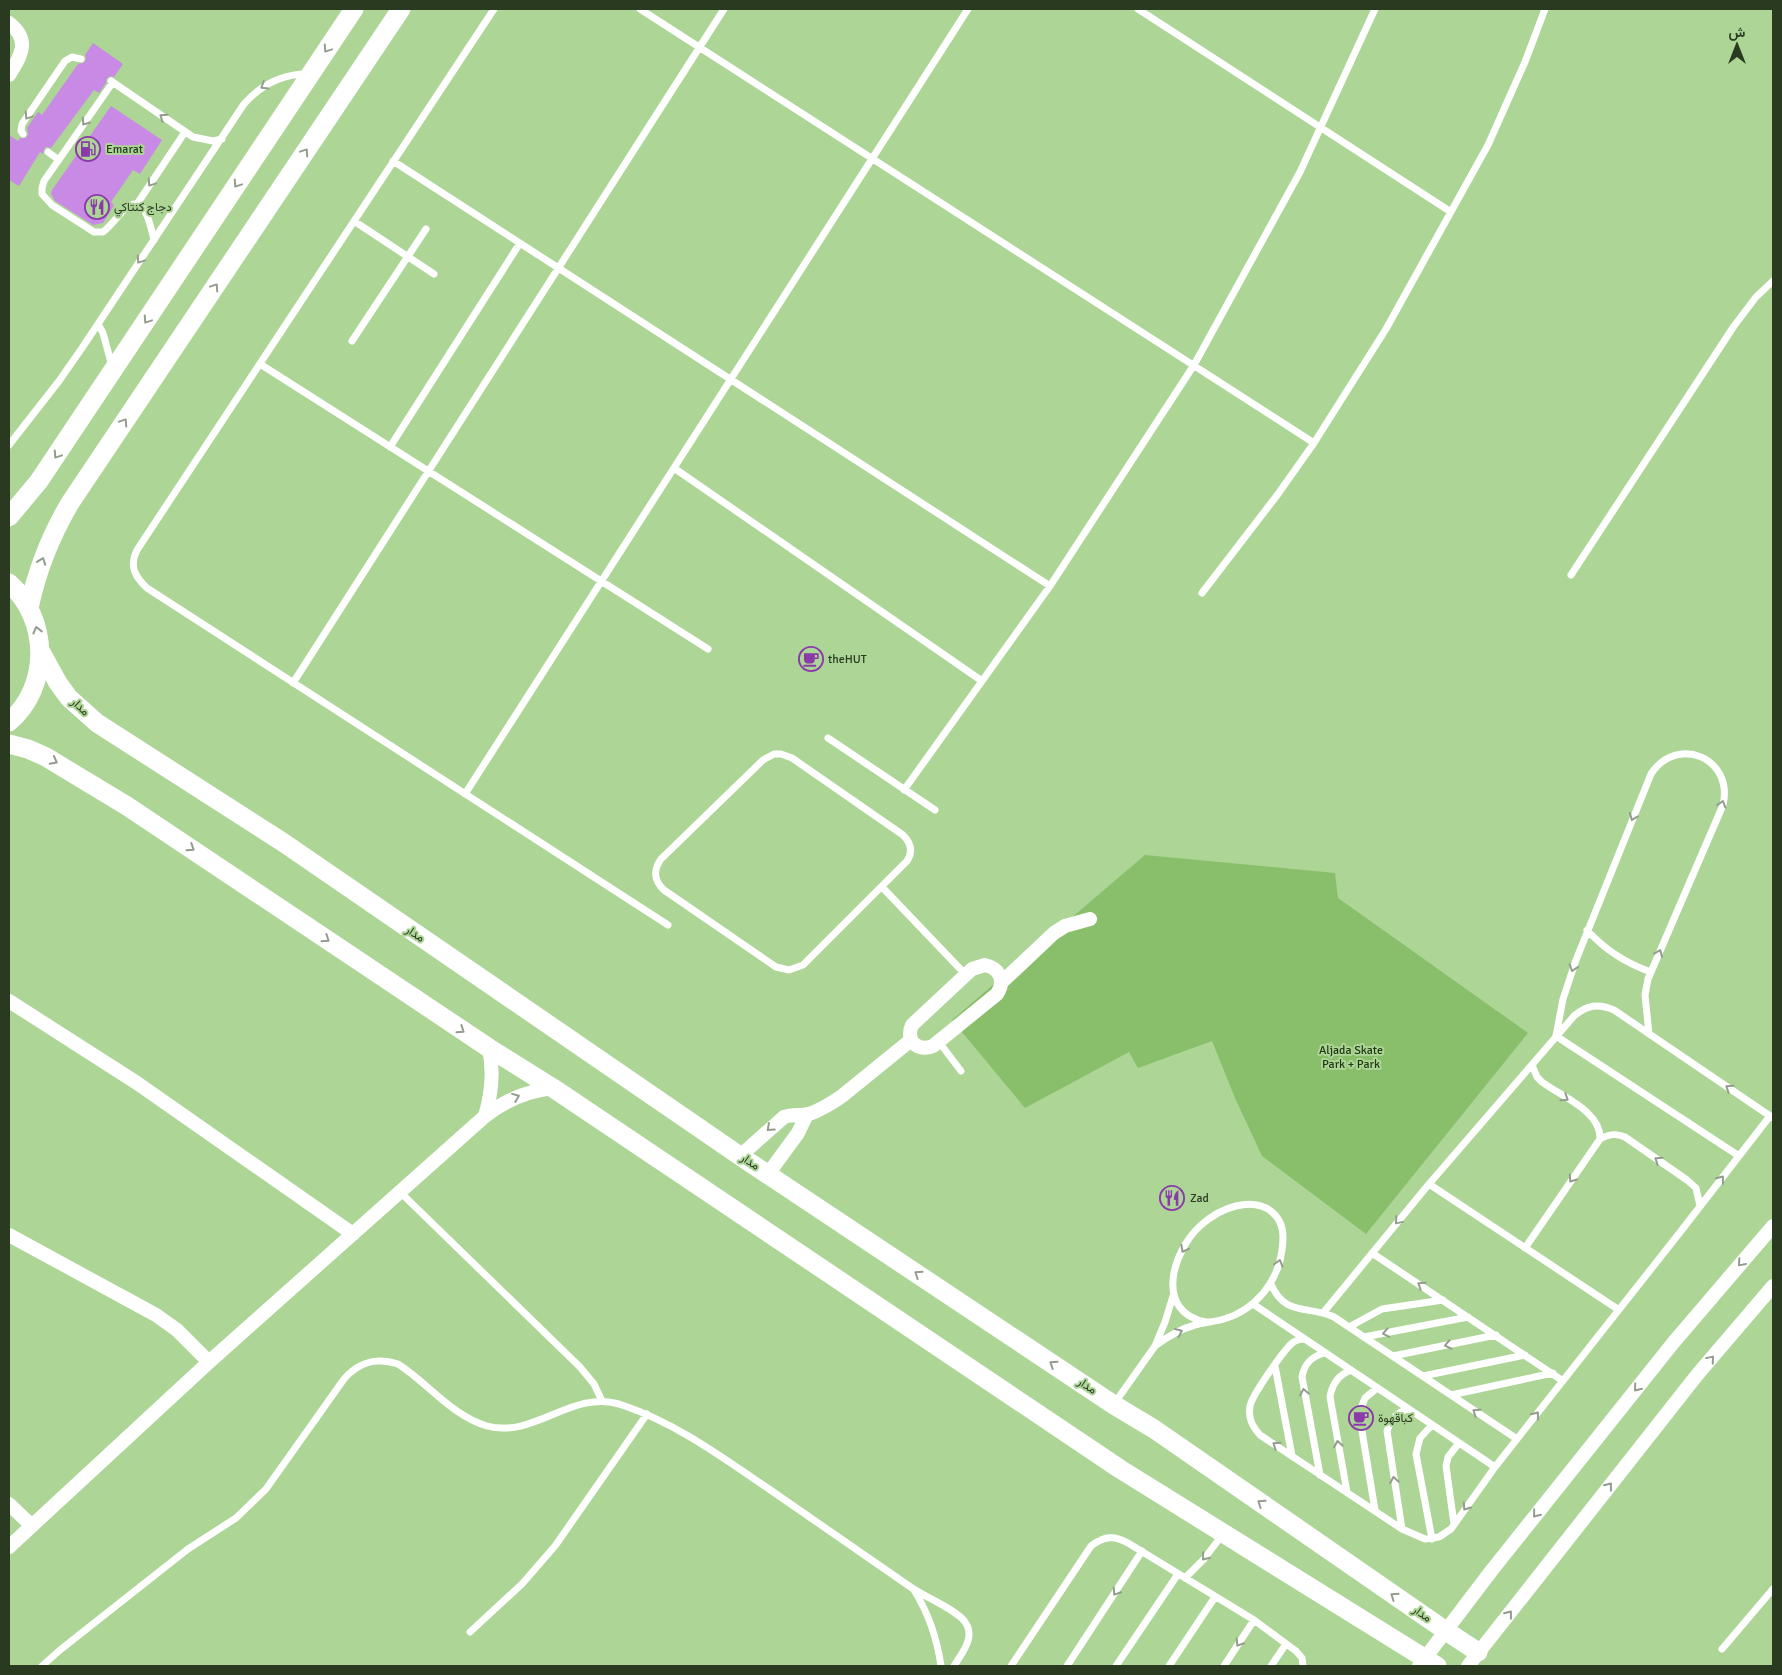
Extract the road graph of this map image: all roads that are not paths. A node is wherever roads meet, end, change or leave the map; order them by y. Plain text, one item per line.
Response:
1 (354, 9) edge
2 (401, 9) edge
3 (494, 9) edge
4 (640, 9) edge
5 (724, 9) edge
6 (968, 9) edge
7 (1138, 9) edge
8 (1375, 9) edge
9 (1545, 9) edge
10 (342, 17) edge
11 (9, 23) edge
12 (699, 47) junction
13 (82, 59) dead end
14 (311, 74) junction
15 (9, 75) edge
16 (1320, 127) junction
17 (185, 132) junction
18 (23, 134) dead end
19 (222, 138) junction
20 (48, 152) dead end
21 (872, 158) junction
22 (58, 160) junction
23 (393, 161) junction
24 (137, 204) junction
25 (1451, 212) junction
26 (354, 221) junction
27 (426, 229) dead end
28 (154, 240) junction
29 (520, 243) junction
30 (408, 256) junction
31 (558, 268) junction
32 (434, 274) dead end
33 (1773, 280) edge
34 (98, 324) junction
35 (352, 341) dead end
36 (260, 364) junction
37 (1194, 365) junction
38 (113, 370) junction
39 (731, 379) junction
40 (1314, 443) junction
41 (9, 444) edge
42 (390, 447) junction
43 (674, 468) junction
44 (428, 471) junction
45 (9, 517) edge
46 (1571, 575) dead end
47 (602, 580) junction
48 (9, 583) edge
49 (1050, 586) junction
50 (1202, 593) dead end
51 (29, 608) junction
52 (708, 649) dead end
53 (40, 652) junction
54 (982, 681) junction
55 (293, 682) junction
56 (9, 722) edge
57 (828, 738) dead end
58 (9, 744) edge
59 (904, 790) junction
60 (465, 794) junction
61 (935, 810) dead end
62 (882, 887) junction
63 (1090, 919) dead end
64 (668, 925) dead end
65 (1588, 930) junction
66 (1651, 972) junction
67 (966, 975) junction
68 (1002, 982) junction
69 (9, 1001) edge
70 (1649, 1034) junction
71 (1556, 1036) junction
72 (911, 1040) junction
73 (939, 1042) junction
74 (488, 1048) junction
75 (1532, 1065) junction
76 (961, 1071) dead end
77 (553, 1088) junction
78 (807, 1114) junction
79 (484, 1117) junction
80 (1771, 1117) edge
81 (1600, 1139) junction
82 (740, 1156) junction
83 (1738, 1156) junction
84 (768, 1174) junction
85 (1429, 1184) junction
86 (400, 1192) junction
87 (1700, 1206) junction
88 (1773, 1226) edge
89 (354, 1234) junction
90 (9, 1235) edge
91 (1525, 1248) junction
92 (1372, 1253) junction
93 (1271, 1284) junction
94 (1773, 1286) edge
95 (1173, 1296) junction
96 (1443, 1300) junction
97 (1253, 1304) junction
98 (1619, 1310) junction
99 (1323, 1313) junction
100 (1468, 1317) junction
101 (1206, 1322) junction
102 (1349, 1327) junction
103 (1496, 1335) junction
104 (1364, 1337) junction
105 (1305, 1339) junction
106 (1155, 1346) junction
107 (1324, 1353) junction
108 (1525, 1355) junction
109 (1393, 1356) junction
110 (209, 1362) junction
111 (1275, 1366) junction
112 (1350, 1370) junction
113 (1553, 1373) junction
114 (1423, 1376) junction
115 (1563, 1381) junction
116 (1377, 1388) junction
117 (1451, 1395) junction
118 (602, 1401) junction
119 (1114, 1405) junction
120 (1408, 1409) junction
121 (647, 1414) junction
122 (1432, 1425) junction
123 (1517, 1440) junction
124 (1459, 1444) junction
125 (1292, 1456) junction
126 (1495, 1467) junction
127 (1320, 1475) junction
128 (1347, 1492) junction
129 (9, 1504) edge
130 (1375, 1510) junction
131 (1454, 1524) junction
132 (32, 1526) junction
133 (1402, 1528) junction
134 (1224, 1534) junction
135 (1432, 1539) junction
136 (9, 1547) edge
137 (1142, 1551) junction
138 (1181, 1576) junction
139 (914, 1589) junction
140 (1773, 1589) edge
141 (1215, 1597) junction
142 (1254, 1620) junction
143 (1446, 1631) junction
144 (470, 1632) dead end
145 (1286, 1644) junction
146 (1722, 1649) dead end
147 (1473, 1659) edge
148 (1427, 1664) edge
149 (42, 1666) edge
150 (941, 1666) edge
151 (954, 1666) edge
152 (1011, 1666) edge
153 (1067, 1666) edge
154 (1116, 1666) edge
155 (1170, 1666) edge
156 (1224, 1666) edge
157 (1271, 1666) edge
158 (1303, 1666) edge

1 - 10 street
51 -> 2 street
3 - 23 lane
4 - 12 lane
5 - 12 lane
6 - 21 lane
7 - 16 lane
8 - 16 lane
9 - 25 lane
10 -> 14 street
11 - 15 street
12 - 21 lane
12 - 31 lane
13 -> 18 lane
14 -> 19 lane
14 -> 38 street
16 - 25 lane
16 - 37 lane
17 - 19 lane
17 -> 22 lane
17 -> 24 lane
19 - 28 lane
20 - 22 lane
21 - 37 lane
21 - 39 lane
22 - 24 lane
23 - 26 lane
23 - 29 lane
24 - 28 lane
25 - 40 lane
26 - 30 lane
26 - 36 lane
27 - 30 lane
28 -> 34 lane
29 - 31 lane
29 - 42 lane
30 - 32 lane
30 - 35 lane
31 - 39 lane
31 - 44 lane
33 - 46 lane
34 - 38 lane
34 - 41 lane
36 - 42 lane
36 - 55 lane
37 - 40 lane
37 - 49 lane
38 -> 45 street
39 - 43 lane
39 - 49 lane
40 - 50 lane
42 - 44 lane
43 - 47 lane
43 - 54 lane
44 - 47 lane
44 - 55 lane
47 - 52 lane
47 - 60 lane
48 - 51 street
49 - 54 lane
53 -> 51 street
53 - 56 street
53 - 82 street, مدار
54 - 59 lane
55 - 60 lane
57 - 59 lane
58 -> 74 street
59 - 61 lane
60 - 64 lane
62 - 62 lane
62 - 67 lane
63 - 68 street
65 - 66 lane
66 -> 65 lane
65 -> 71 lane
66 - 70 lane
67 - 68 street
67 - 72 street
68 - 73 street
69 - 89 street
70 - 71 lane
80 -> 70 lane
71 - 75 lane
71 - 83 lane
72 - 73 street
72 - 78 street
73 - 76 lane
74 - 77 street
74 - 79 street
75 -> 81 lane
75 - 85 lane
79 -> 77 street
77 - 134 street
78 -> 82 street
78 - 84 street
79 - 86 street
80 - 83 lane
87 -> 81 lane
81 -> 91 lane
82 - 84 street, مدار
87 -> 83 lane
119 -> 84 street, مدار
85 - 91 lane
85 -> 92 lane
86 - 89 street
86 - 118 lane
87 - 98 lane
88 -> 143 street
89 - 110 street
90 - 110 street
91 - 98 lane
96 -> 92 lane
92 - 99 lane
93 -> 95 lane
93 - 97 lane
93 - 99 lane
147 -> 94 street
95 - 101 lane
95 - 106 lane
96 - 100 lane
96 - 102 lane
97 - 101 lane
97 - 105 lane
98 - 115 lane
99 - 102 lane
100 - 103 lane
100 -> 104 lane
106 -> 101 lane
102 - 104 lane
103 - 108 lane
103 -> 109 lane
104 - 109 lane
105 - 107 lane
105 - 111 lane
106 - 119 lane
107 - 112 lane
127 -> 107 lane
108 - 113 lane
108 - 114 lane
109 - 114 lane
110 - 132 street
111 - 125 lane
125 -> 111 lane
112 - 116 lane
128 -> 112 lane
113 - 115 lane
113 - 117 lane
114 - 117 lane
123 -> 115 lane
116 - 120 lane
116 - 130 lane
123 -> 117 lane
118 - 121 lane
118 - 149 lane
143 -> 119 street, مدار
120 - 122 lane
133 -> 120 lane
121 - 139 lane
121 - 144 lane
122 - 124 lane
122 - 135 lane
123 - 126 lane
124 - 126 lane
124 - 131 lane
125 - 127 lane
126 -> 131 lane
127 - 128 lane
128 - 130 lane
129 - 132 street
130 - 133 lane
131 - 135 lane
132 - 136 street
133 - 135 lane
134 -> 138 lane
134 - 148 street
137 - 138 lane
137 - 152 lane
137 -> 153 lane
138 - 141 lane
138 - 154 lane
139 - 150 lane
139 - 151 lane
140 - 146 lane
141 - 142 lane
141 - 155 lane
142 - 145 lane
142 -> 156 lane
143 - 147 street, مدار
143 - 148 street
145 - 157 lane
145 - 158 lane

